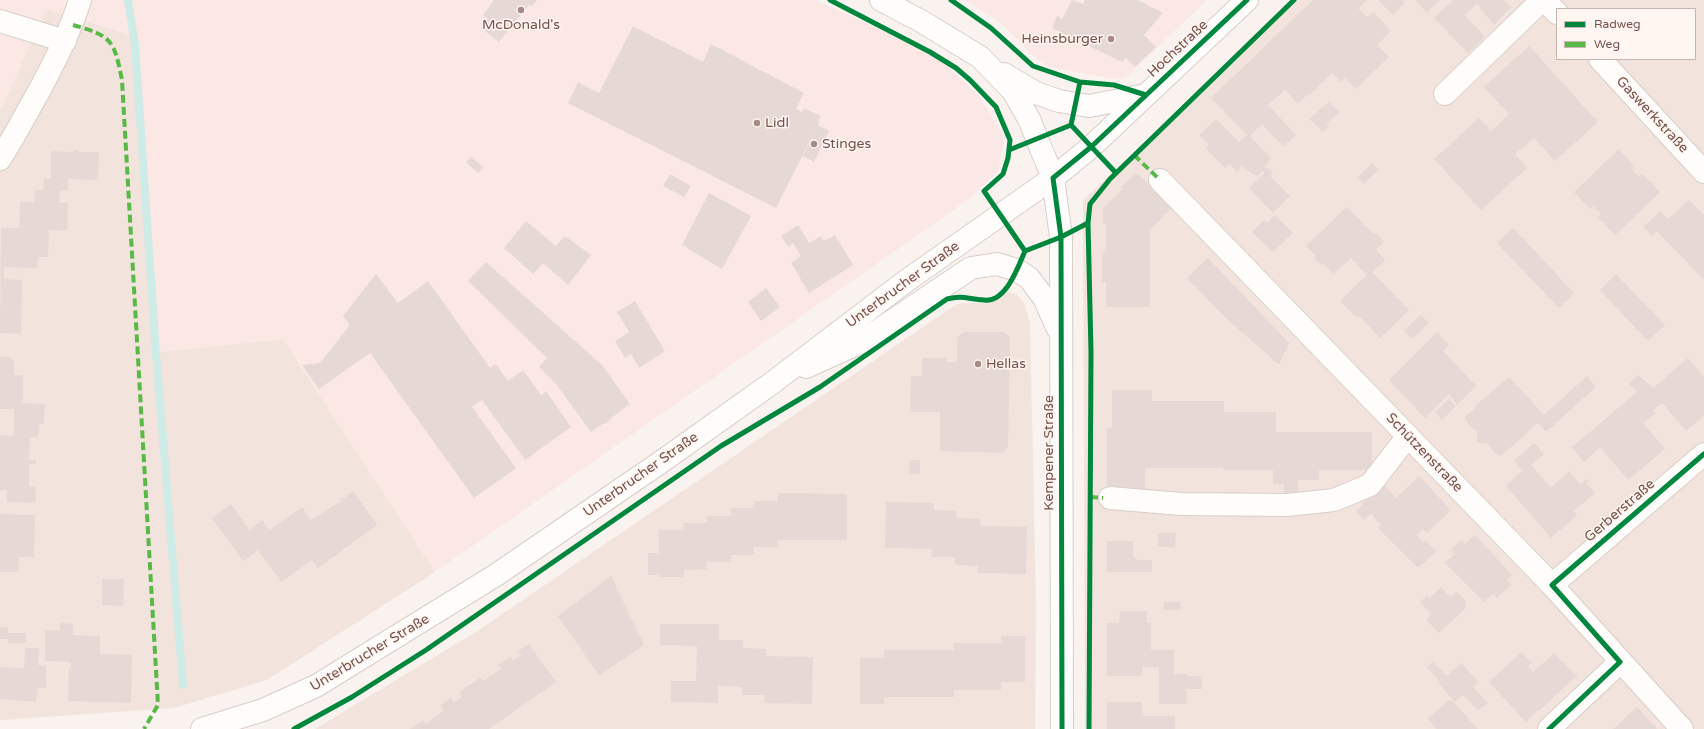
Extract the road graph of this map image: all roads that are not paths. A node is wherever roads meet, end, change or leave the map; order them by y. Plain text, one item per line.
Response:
1 (80, 0) edge
2 (881, 0) edge
3 (1247, 0) edge
4 (1543, 0) edge
5 (1556, 12) edge
6 (0, 22) edge
7 (65, 41) junction
8 (980, 57) junction
9 (1601, 60) edge
10 (1444, 94) dead end
11 (1146, 95) junction
12 (0, 159) edge
13 (1704, 172) edge
14 (1054, 178) junction
15 (1160, 180) dead end
16 (1061, 336) junction
17 (772, 383) junction
18 (1408, 436) junction
19 (1704, 454) edge
20 (1110, 498) dead end
21 (1552, 585) junction
22 (1620, 662) junction
23 (202, 729) edge
24 (1062, 729) edge
25 (1549, 729) edge
26 (1682, 729) edge

1 - 7 street
2 - 8 street
3 - 11 street, Hochstraße
4 - 5 street
4 - 10 street
6 - 7 street
7 - 12 street
8 - 11 street
8 - 14 street, Kempener Straße
9 - 13 street, Gaswerkstraße
11 - 14 street, Hochstraße
14 - 16 street, Kempener Straße
14 - 17 street, Unterbrucher Straße
15 - 18 street, Schützenstraße
16 - 17 street
16 - 24 street, Kempener Straße
17 - 23 street, Unterbrucher Straße
18 - 20 street
18 - 21 street, Schützenstraße
19 - 21 street, Gerberstraße
21 - 22 street, Schützenstraße
22 - 25 street
22 - 26 street, Schützenstraße

